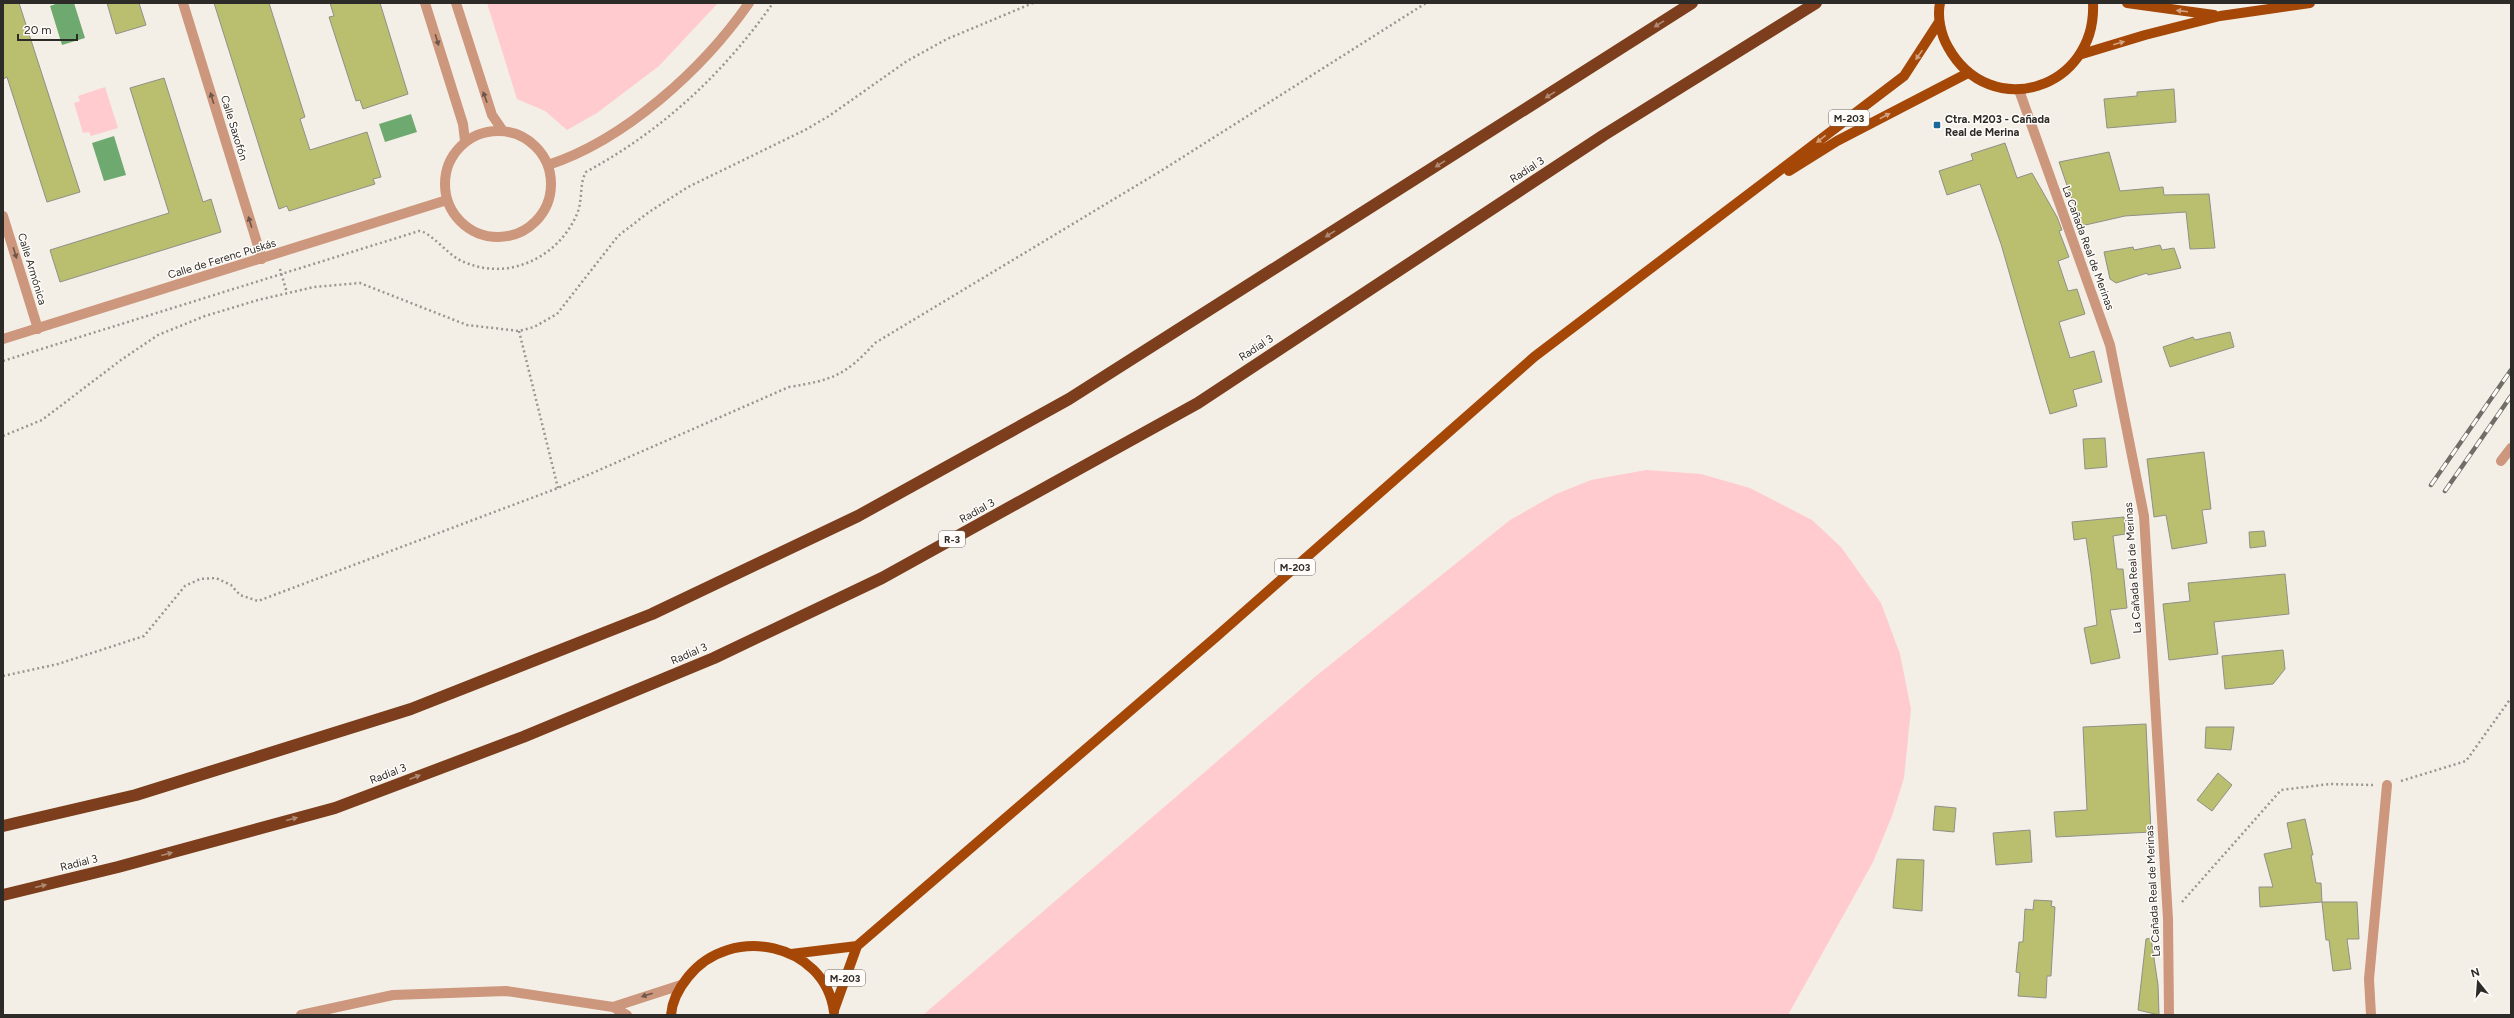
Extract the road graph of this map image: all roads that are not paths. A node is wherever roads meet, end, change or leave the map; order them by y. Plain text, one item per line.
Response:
1 (182, 3) edge
2 (425, 3) edge
3 (456, 3) edge
4 (749, 3) edge
5 (1692, 3) edge
6 (1816, 3) edge
7 (1940, 3) edge
8 (2093, 3) edge
9 (2127, 3) edge
10 (2310, 3) edge
11 (2220, 16) junction
12 (1939, 22) junction
13 (2082, 54) junction
14 (1968, 73) junction
15 (2019, 90) junction
16 (503, 131) junction
17 (465, 142) junction
18 (548, 165) junction
19 (1743, 199) junction
20 (447, 200) junction
21 (3, 216) edge
22 (262, 259) junction
23 (38, 329) junction
24 (3, 339) edge
25 (2511, 448) edge
26 (2501, 461) dead end
27 (2387, 785) road end
28 (3, 826) edge
29 (3, 895) edge
30 (857, 946) junction
31 (791, 954) junction
32 (682, 985) junction
33 (613, 1007) junction
34 (834, 1012) edge
35 (301, 1015) edge
36 (627, 1015) edge
37 (671, 1015) edge
38 (2169, 1015) edge
39 (2371, 1015) edge

22 -> 1 street, Calle Saxofón
2 -> 17 street
16 -> 3 street
4 - 18 street
5 -> 28 highway
29 -> 6 highway, Radial 3 / R-3
7 - 12 main road, M-203
8 - 13 main road, M-203
11 -> 9 main road, M-203
10 - 11 main road, M-203
13 -> 11 main road, M-203
12 - 14 main road, M-203
12 -> 19 main road, M-203
13 - 15 main road, M-203
14 - 15 main road, M-203
19 -> 14 main road, M-203
15 - 38 street, La Cañada Real de Merinas
16 - 17 street
16 - 18 street
17 - 20 street
18 - 20 street
19 - 30 main road, M-203
20 - 22 street, Calle de Ferenc Puskás
21 -> 23 street, Calle Armónica
22 - 23 street, Calle de Ferenc Puskás
23 - 24 street, Calle de Ferenc Puskás
25 - 26 street
27 - 39 street
30 - 31 main road
30 - 34 main road, M-203
31 - 32 main road
31 - 34 main road
32 -> 33 street
32 - 37 main road
33 - 35 street
33 - 36 street

